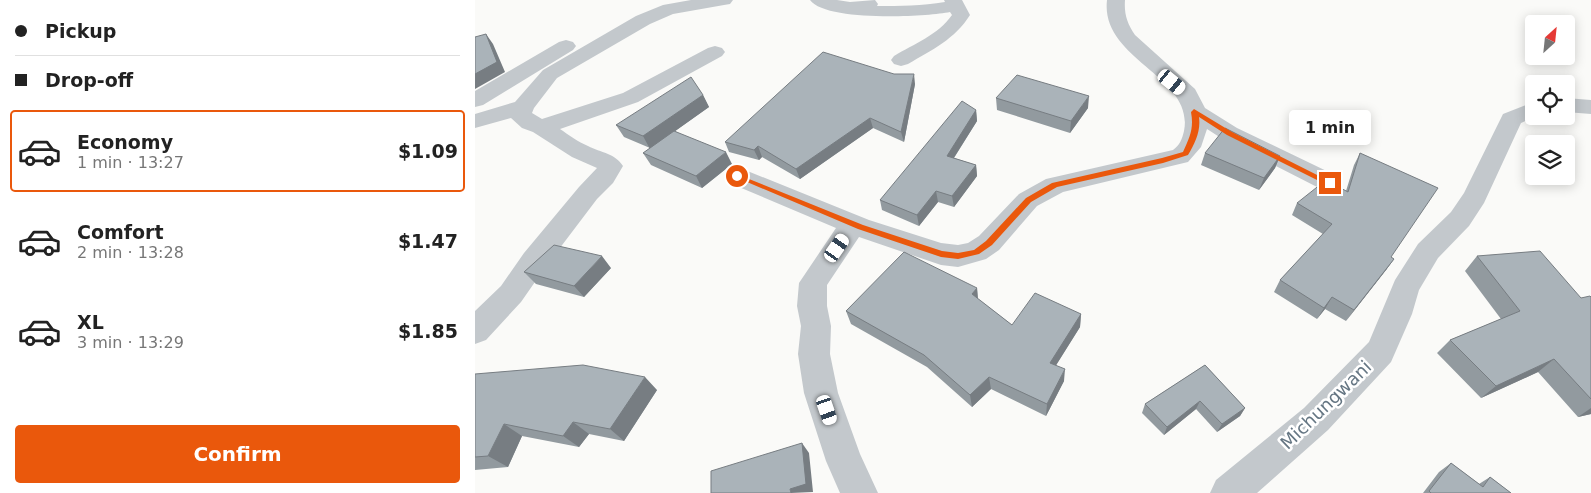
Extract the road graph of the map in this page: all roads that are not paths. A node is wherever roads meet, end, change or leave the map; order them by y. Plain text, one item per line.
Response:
1 (648, 0) edge
2 (724, 0) edge
3 (819, 0) edge
4 (880, 0) edge
5 (1116, 0) edge
6 (955, 2) edge
7 (851, 9) junction
8 (715, 52) dead end
9 (901, 60) dead end
10 (475, 100) edge
11 (1575, 106) edge
12 (523, 107) junction
13 (1591, 107) edge
14 (1194, 112) junction
15 (1525, 113) edge
16 (475, 121) edge
17 (541, 127) junction
18 (737, 176) dead end
19 (1330, 183) edge
20 (853, 224) junction
21 (475, 331) edge
22 (859, 493) edge
23 (1229, 493) edge

1 - 10 street
2 - 12 street
3 - 7 street
4 - 7 street
5 - 14 street
6 - 7 street
6 - 9 street
8 - 17 street
11 - 13 street
12 - 16 street
12 - 17 street
14 - 19 street
14 - 20 street
15 - 23 street, Michungwani
17 - 21 street
18 - 20 street
20 - 22 street

